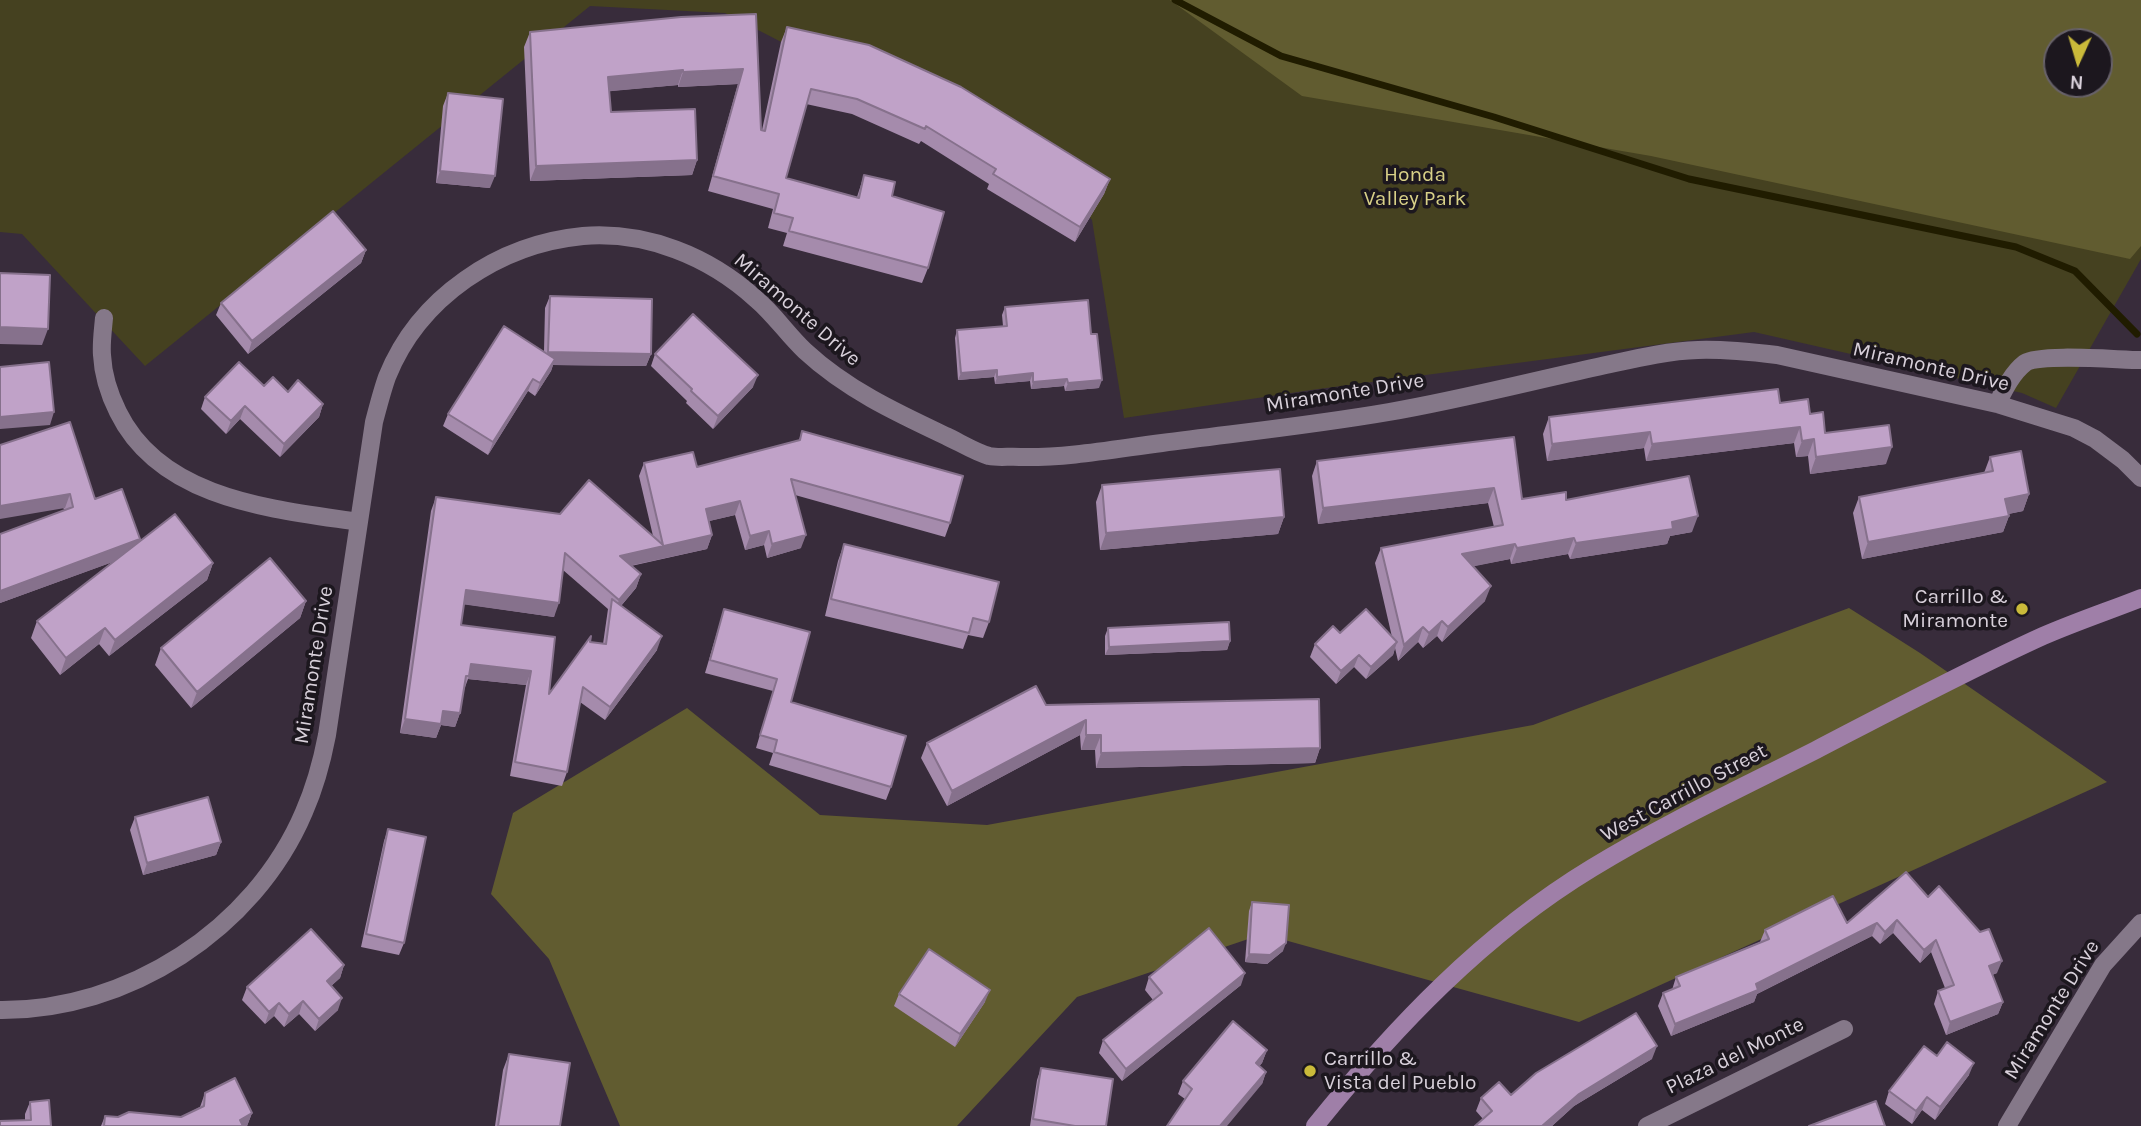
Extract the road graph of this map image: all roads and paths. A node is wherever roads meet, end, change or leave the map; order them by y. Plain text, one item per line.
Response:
1 (104, 318) dead end
2 (2141, 360) edge
3 (1997, 404) junction
4 (2141, 478) edge
5 (359, 522) junction
6 (2141, 598) edge
7 (2141, 923) edge
8 (0, 1010) edge
9 (1844, 1029) dead end
10 (1315, 1126) edge
11 (1647, 1126) edge
12 (2007, 1126) edge

1 - 5 street
2 - 3 street
3 - 4 street, Miramonte Drive
3 - 5 street, Miramonte Drive
5 - 8 street, Miramonte Drive
6 - 10 main road, West Carrillo Street
7 - 12 street, Miramonte Drive
9 - 11 street, Plaza del Monte

